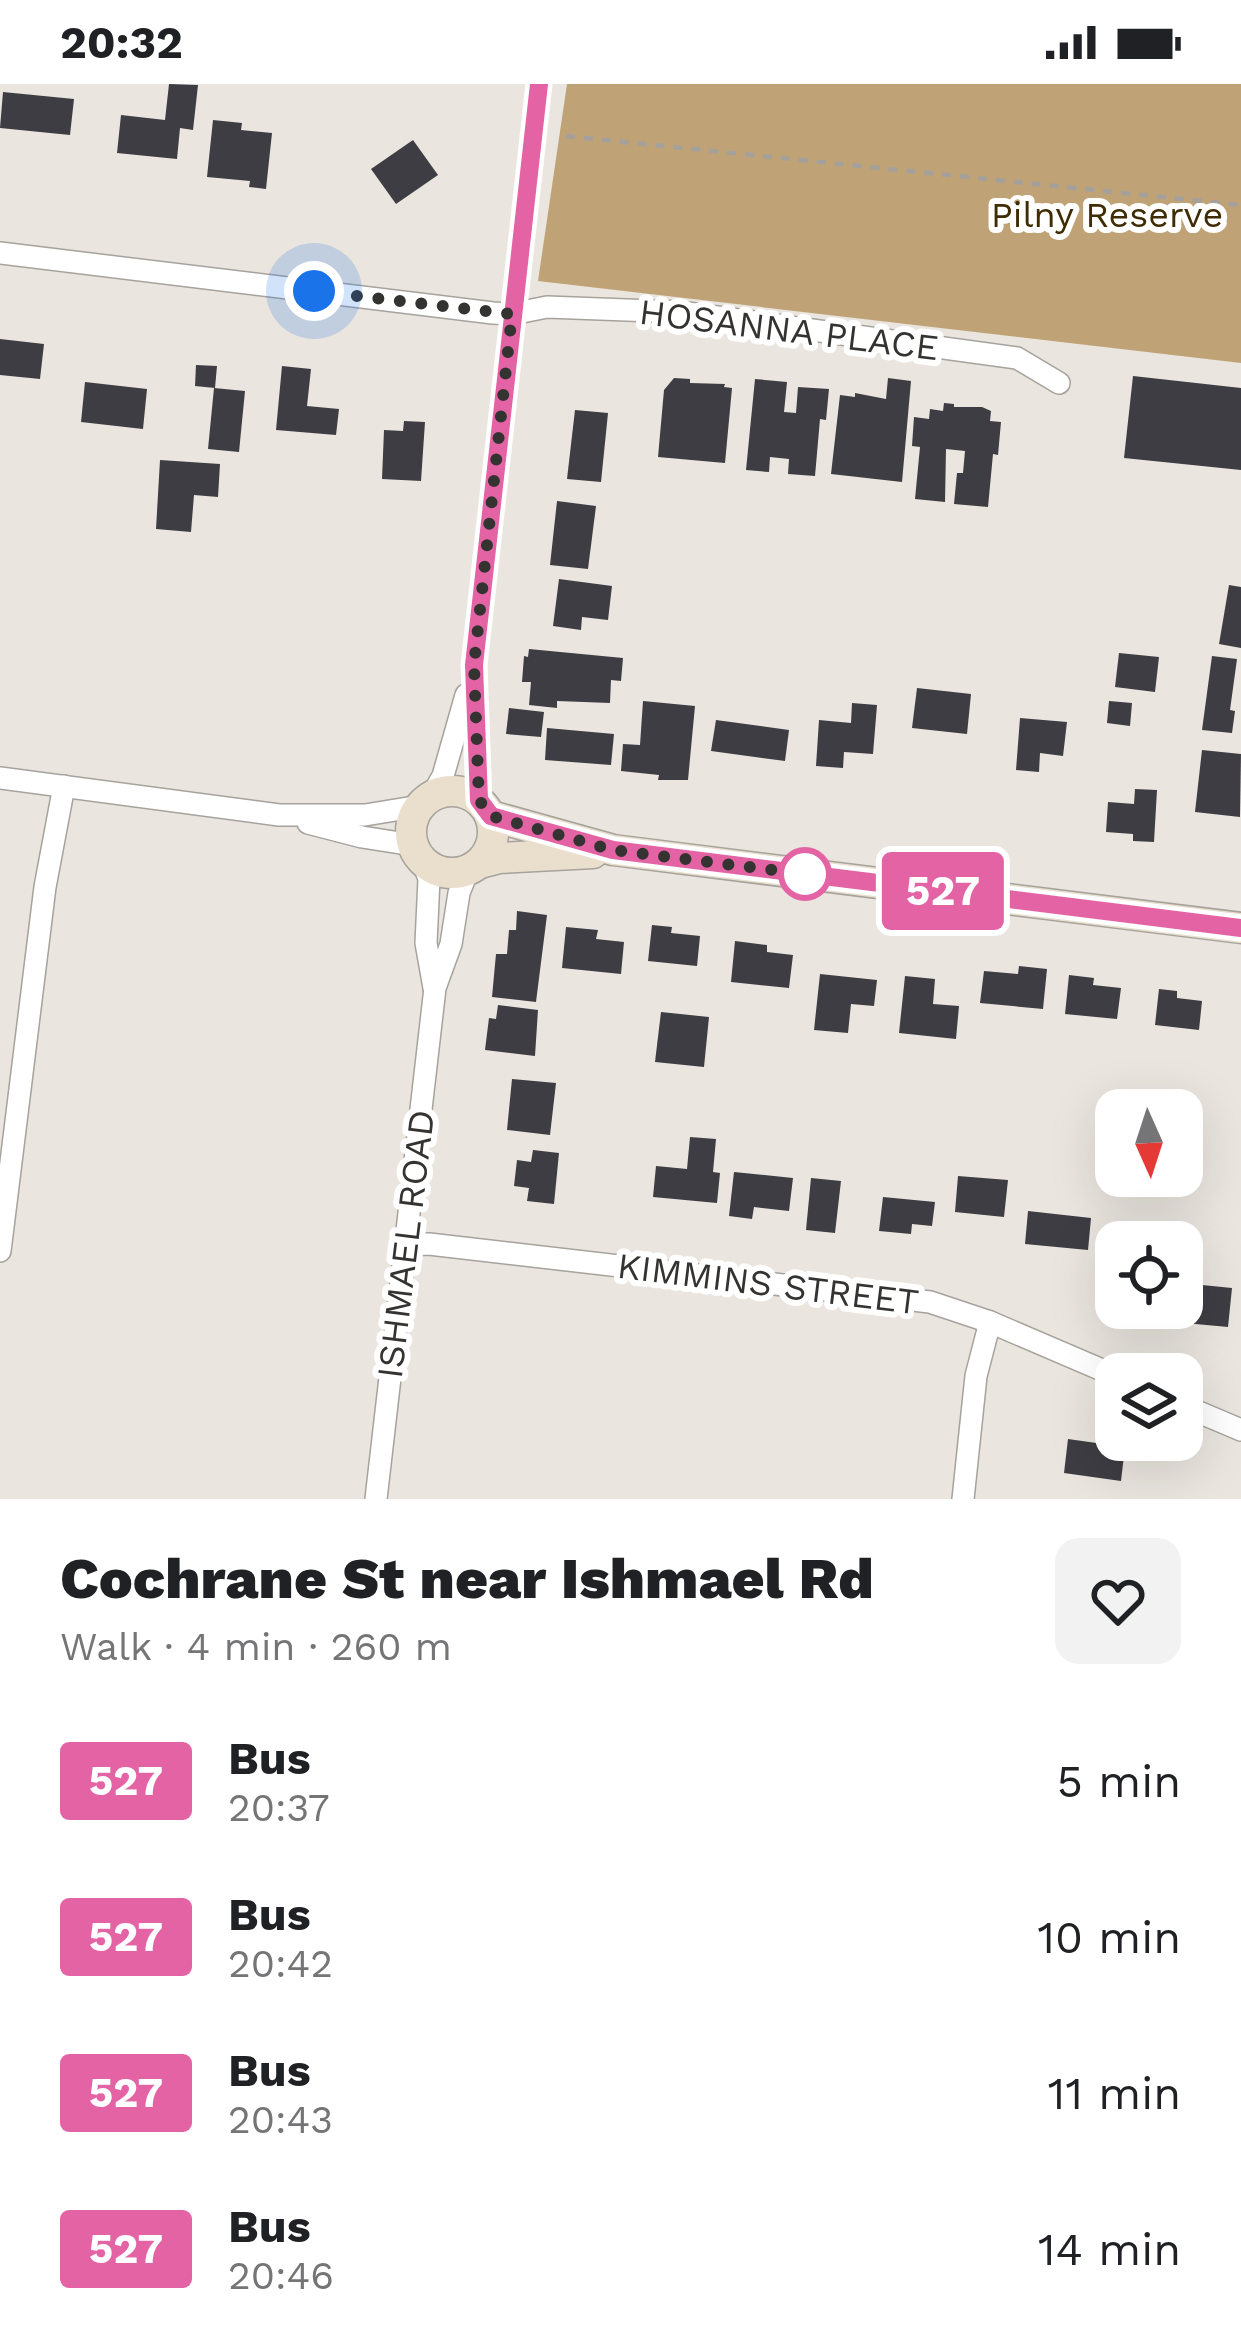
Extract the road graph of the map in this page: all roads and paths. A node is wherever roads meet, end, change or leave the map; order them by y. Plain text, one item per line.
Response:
1 (538, 84) edge
2 (566, 136) dead end
3 (1241, 205) edge
4 (0, 253) edge
5 (512, 314) junction
6 (1059, 383) dead end
7 (474, 665) junction
8 (0, 778) edge
9 (64, 786) junction
10 (426, 801) junction
11 (485, 808) junction
12 (279, 814) junction
13 (613, 850) junction
14 (418, 854) junction
15 (474, 867) junction
16 (1241, 928) edge
17 (434, 988) junction
18 (5, 1170) edge
19 (407, 1245) junction
20 (0, 1251) edge
21 (990, 1322) junction
22 (1095, 1367) edge
23 (1203, 1414) edge
24 (1241, 1430) edge
25 (376, 1499) edge
26 (963, 1499) edge

1 - 5 street
2 - 3 path
4 - 5 street, HOSANNA PLACE
5 - 6 street, HOSANNA PLACE
5 - 7 street
7 - 10 street
7 - 11 street
8 - 9 street
9 - 12 street
9 - 18 street
10 - 11 street
10 - 12 street
10 - 14 street
11 - 13 street
11 - 15 street
12 - 14 street
13 - 15 street
13 - 16 street
14 - 15 street
14 - 17 street, ISHMAEL ROAD
15 - 17 street, ISHMAEL ROAD
17 - 19 street, ISHMAEL ROAD
18 - 20 street
19 - 21 street, KIMMINS STREET
19 - 25 street, ISHMAEL ROAD
21 - 22 street, KIMMINS STREET
21 - 26 street
23 - 24 street

